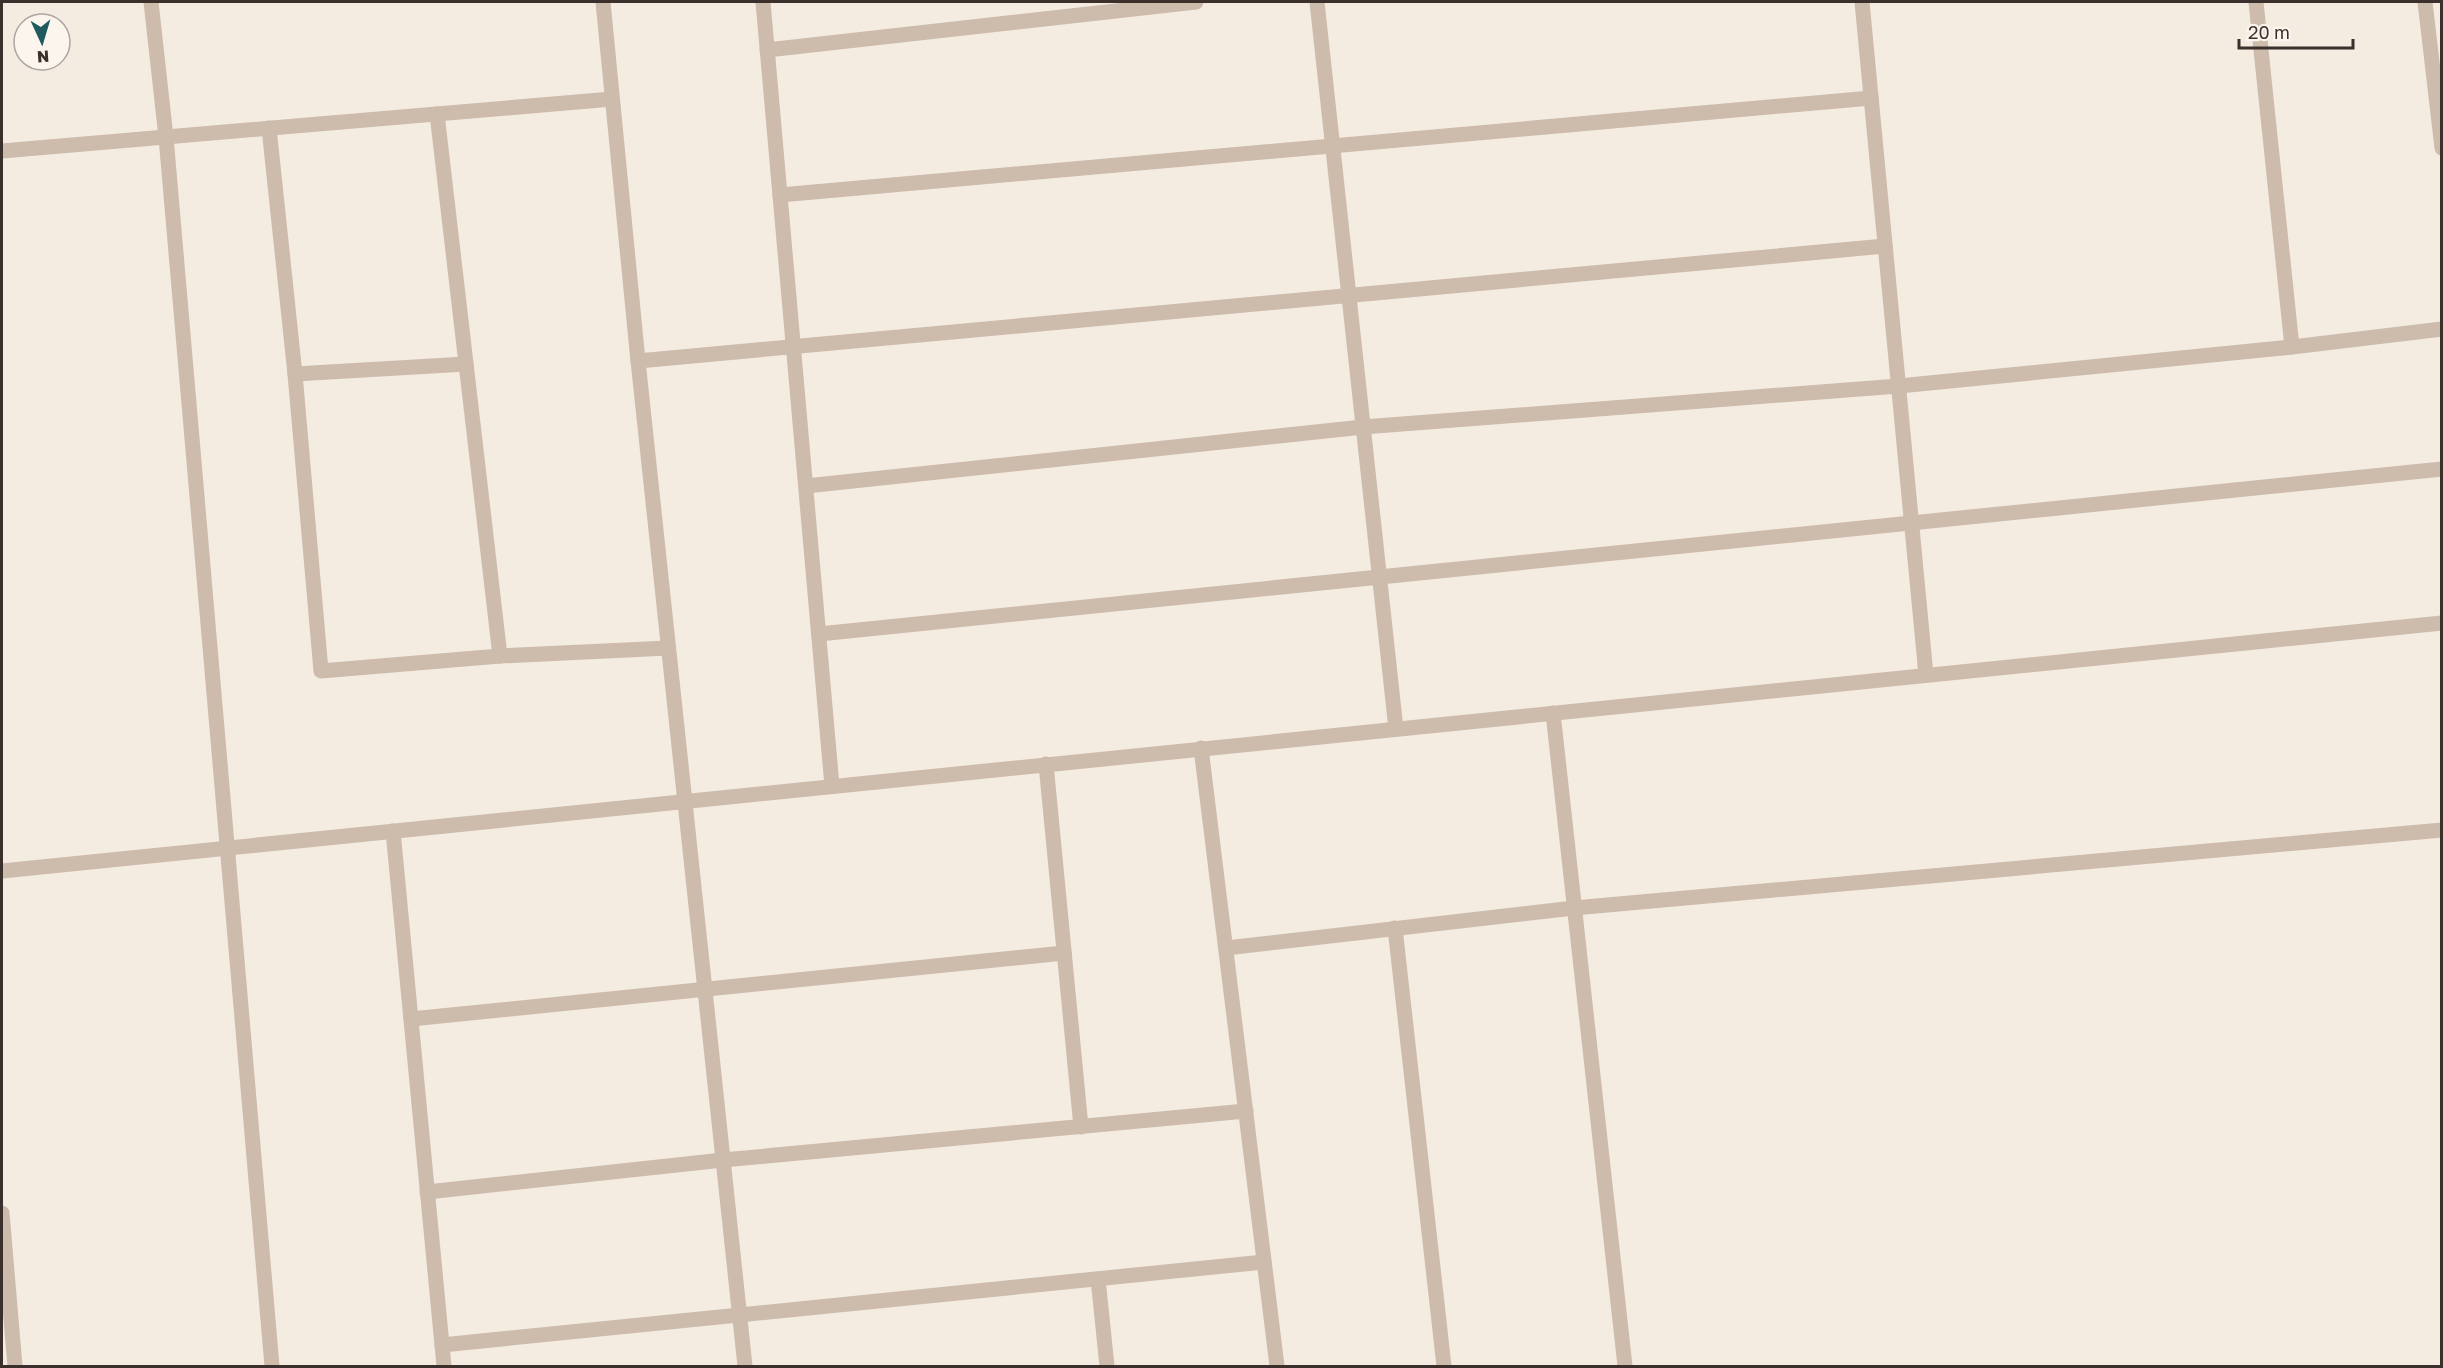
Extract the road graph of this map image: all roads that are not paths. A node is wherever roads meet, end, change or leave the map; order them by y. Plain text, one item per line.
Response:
1 (151, 2) edge
2 (603, 2) edge
3 (763, 2) edge
4 (1196, 2) edge
5 (1317, 2) edge
6 (1862, 2) edge
7 (2256, 2) edge
8 (2425, 2) edge
9 (767, 50) junction
10 (1871, 98) junction
11 (612, 99) junction
12 (437, 114) junction
13 (269, 128) junction
14 (166, 138) junction
15 (1333, 146) junction
16 (2442, 148) edge
17 (2, 151) edge
18 (780, 195) junction
19 (1886, 246) junction
20 (1349, 296) junction
21 (2442, 329) edge
22 (794, 347) junction
23 (2292, 347) junction
24 (638, 362) junction
25 (466, 364) junction
26 (295, 374) junction
27 (1899, 386) junction
28 (1364, 428) junction
29 (2442, 469) edge
30 (806, 486) junction
31 (1912, 523) junction
32 (1380, 577) junction
33 (2442, 623) edge
34 (819, 634) junction
35 (668, 648) junction
36 (500, 656) junction
37 (1926, 675) junction
38 (1553, 713) junction
39 (1396, 729) junction
40 (1202, 748) junction
41 (1047, 764) junction
42 (832, 786) junction
43 (684, 801) junction
44 (2442, 830) edge
45 (393, 831) junction
46 (226, 848) junction
47 (2, 871) edge
48 (1575, 908) junction
49 (1395, 928) junction
50 (1226, 948) junction
51 (1064, 953) junction
52 (704, 989) junction
53 (411, 1019) junction
54 (1246, 1112) junction
55 (1081, 1127) junction
56 (723, 1160) junction
57 (427, 1192) junction
58 (2, 1213) edge
59 (1264, 1262) junction
60 (1098, 1279) junction
61 (739, 1315) junction
62 (442, 1345) junction
63 (15, 1366) edge
64 (272, 1366) edge
65 (444, 1366) edge
66 (745, 1366) edge
67 (1107, 1366) edge
68 (1277, 1366) edge
69 (1444, 1366) edge
70 (1625, 1366) edge

1 - 14 street
2 - 11 street
3 - 9 street
4 - 9 street
5 - 15 street
6 - 10 street
7 - 23 street
8 - 16 street
9 - 18 street
10 - 15 street
10 - 19 street
11 - 12 street
11 - 24 street
12 - 13 street
12 - 25 street
13 - 14 street
13 - 26 street
14 - 17 street
14 - 46 street
15 - 18 street
15 - 20 street
18 - 22 street
19 - 20 street
19 - 27 street
20 - 22 street
20 - 28 street
21 - 23 street
22 - 24 street
22 - 30 street
23 - 27 street
24 - 35 street
25 - 26 street
25 - 36 street
26 - 36 street
27 - 28 street
27 - 31 street
28 - 30 street
28 - 32 street
29 - 31 street
30 - 34 street
31 - 32 street
31 - 37 street
32 - 34 street
32 - 39 street
33 - 37 street
34 - 42 street
35 - 36 street
35 - 43 street
37 - 38 street
38 - 39 street
38 - 48 street
39 - 40 street
40 - 41 street
40 - 50 street
41 - 42 street
41 - 51 street
42 - 43 street
43 - 45 street
43 - 52 street
44 - 48 street
45 - 46 street
45 - 53 street
46 - 47 street
46 - 64 street
48 - 49 street
48 - 70 street
49 - 50 street
49 - 69 street
50 - 54 street
51 - 52 street
51 - 55 street
52 - 53 street
52 - 56 street
53 - 57 street
54 - 55 street
54 - 59 street
55 - 56 street
56 - 57 street
56 - 61 street
57 - 62 street
58 - 63 street
59 - 60 street
59 - 68 street
60 - 61 street
60 - 67 street
61 - 62 street
61 - 66 street
62 - 65 street

